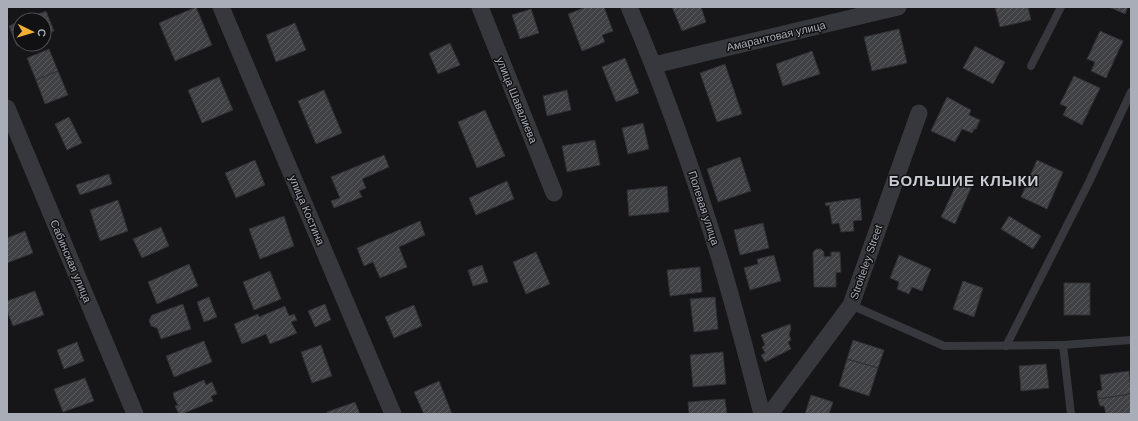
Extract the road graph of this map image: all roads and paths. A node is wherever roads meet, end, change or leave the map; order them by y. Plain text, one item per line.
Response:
1 (221, 7) edge
2 (480, 7) edge
3 (629, 7) edge
4 (898, 7) edge
5 (1061, 7) edge
6 (654, 65) junction
7 (1031, 66) dead end
8 (1131, 92) edge
9 (7, 108) edge
10 (919, 113) dead end
11 (554, 193) dead end
12 (851, 305) junction
13 (1131, 340) edge
14 (1063, 345) junction
15 (1006, 346) junction
16 (135, 414) edge
17 (393, 414) edge
18 (762, 414) edge
19 (770, 414) edge
20 (1071, 414) edge

1 - 17 street, улица Костина
2 - 11 street, улица Шавалиева
3 - 6 street, Полевая улица
4 - 6 street, Амарантовая улица
5 - 7 lane
6 - 18 street, Полевая улица
8 - 15 lane
9 - 16 street, Сабинская улица
10 - 12 street, Stroiteley Street
12 - 15 lane
12 - 19 street, Stroiteley Street
13 - 14 lane
14 - 15 lane
14 - 20 lane

